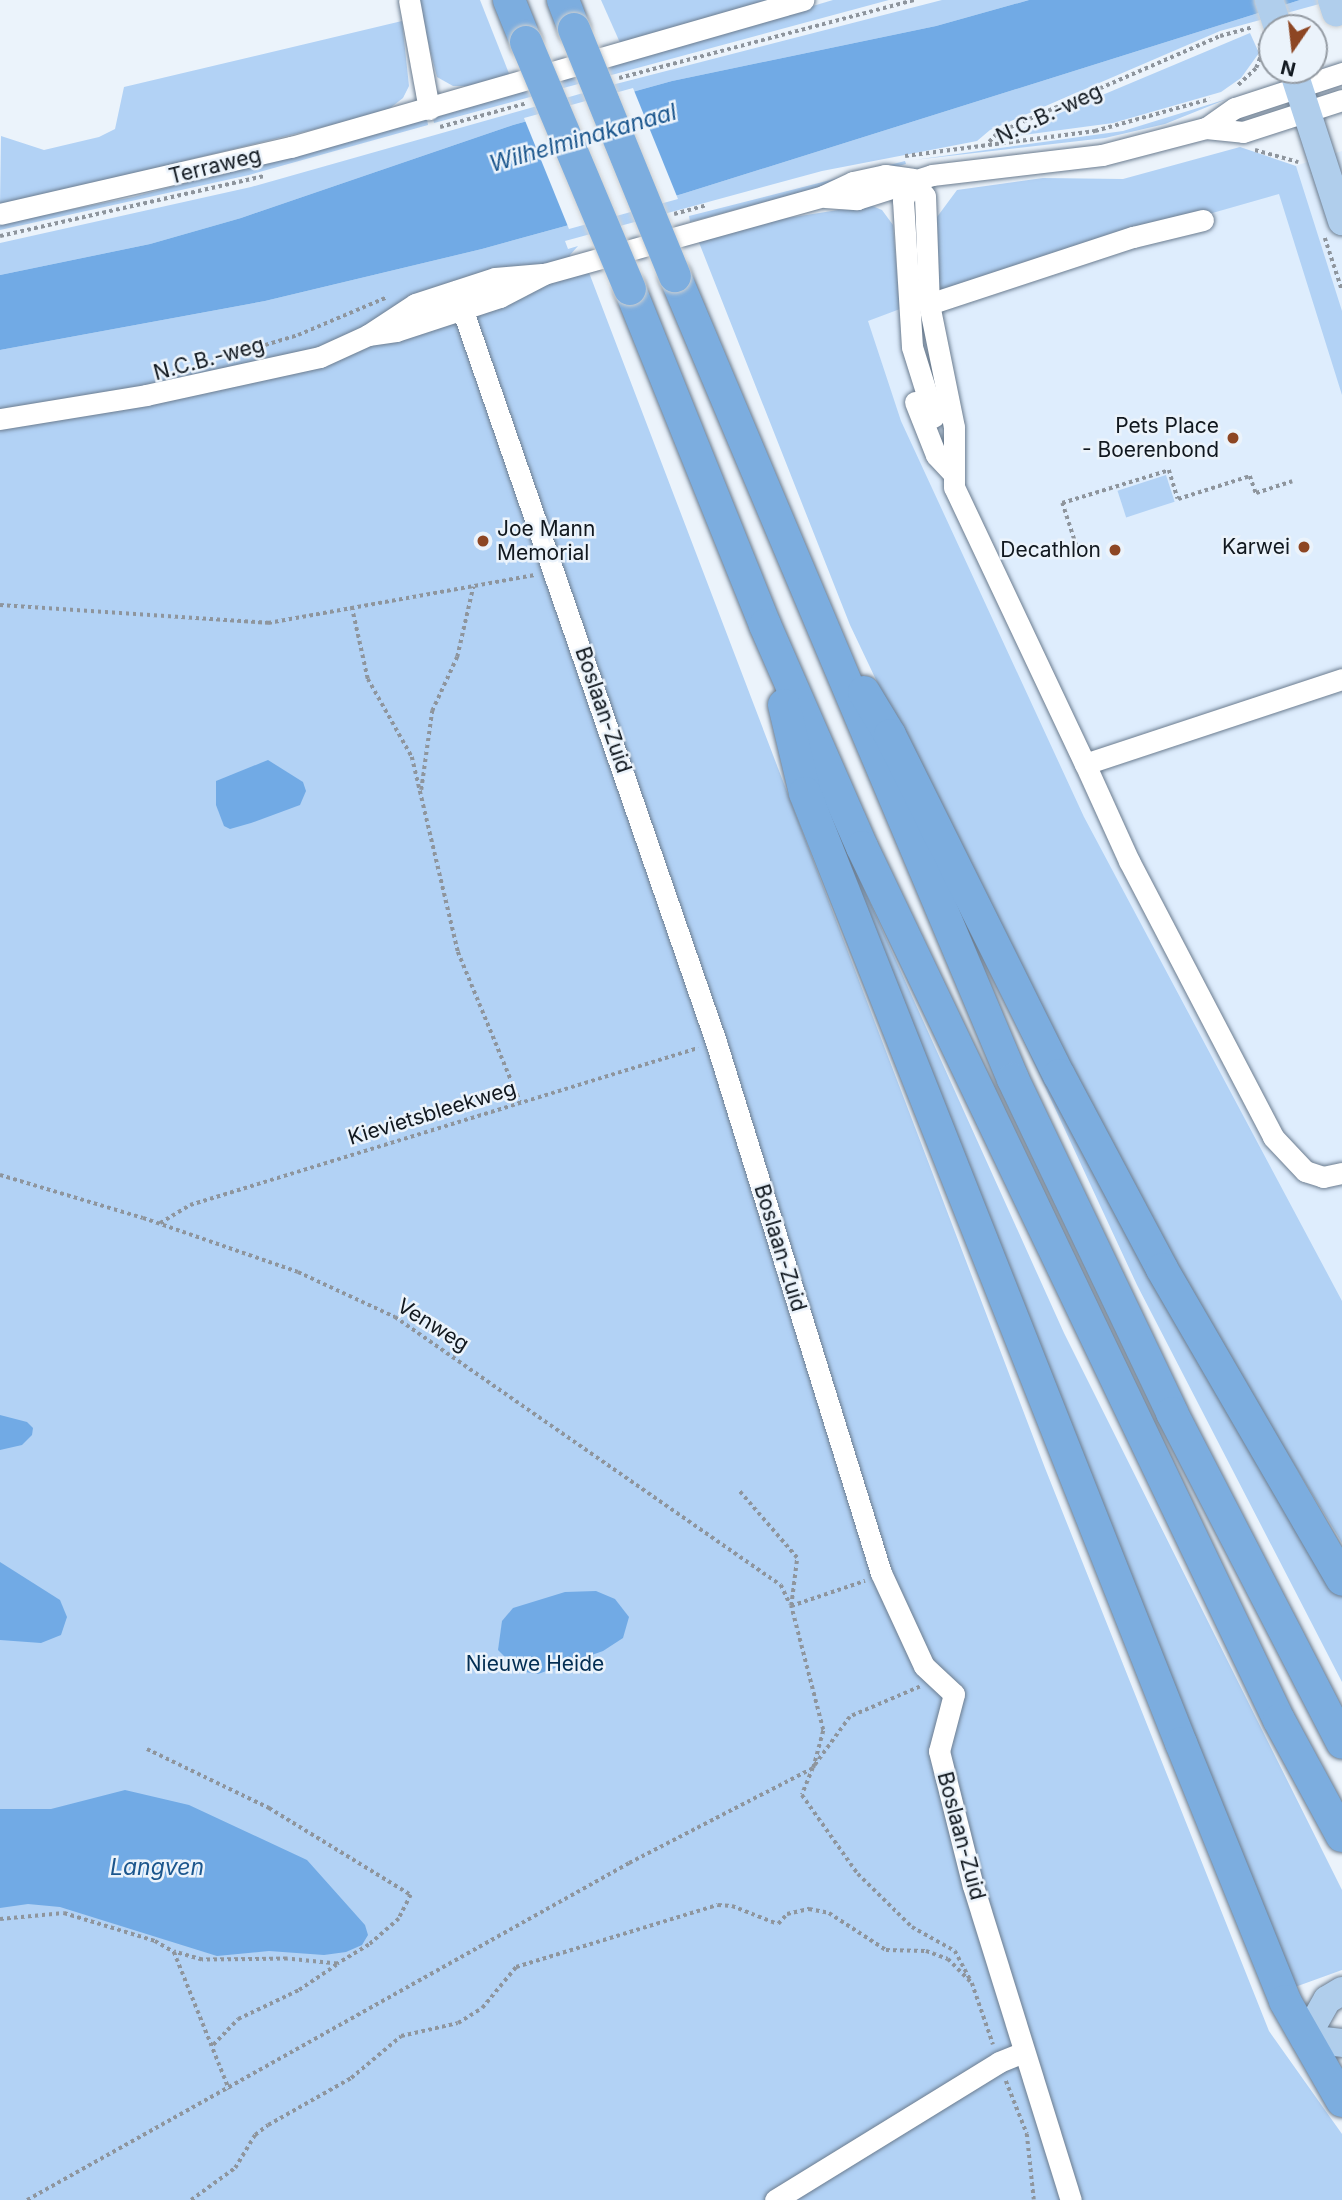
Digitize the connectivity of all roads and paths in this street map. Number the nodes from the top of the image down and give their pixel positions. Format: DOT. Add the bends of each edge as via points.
graph roads {
  1 [pos="409,0"];
  2 [pos="509,0"];
  3 [pos="803,0"];
  4 [pos="568,14"];
  5 [pos="1258,30"];
  6 [pos="1258,63"];
  7 [pos="1342,74"];
  8 [pos="1299,90"];
  9 [pos="1233,100"];
  10 [pos="1342,100"];
  11 [pos="429,109"];
  12 [pos="1206,128"];
  13 [pos="1243,132"];
  14 [pos="1301,163"];
  15 [pos="912,179"];
  16 [pos="0,214"];
  17 [pos="1203,220"];
  18 [pos="1332,224"];
  19 [pos="1342,290"];
  20 [pos="397,293"];
  21 [pos="459,300"];
  22 [pos="929,304"];
  23 [pos="912,347"];
  24 [pos="232,355"];
  25 [pos="934,417"];
  26 [pos="0,419"];
  27 [pos="951,471"];
  28 [pos="1292,481"];
  29 [pos="1076,546"];
  30 [pos="555,568"];
  31 [pos="473,587"];
  32 [pos="0,605"];
  33 [pos="810,605"];
  34 [pos="352,606"];
  35 [pos="765,625"];
  36 [pos="1342,678"];
  37 [pos="1085,764"];
  38 [pos="421,792"];
  39 [pos="716,1042"];
  40 [pos="520,1102"];
  41 [pos="1342,1173"];
  42 [pos="0,1175"];
  43 [pos="160,1223"];
  44 [pos="739,1490"];
  45 [pos="881,1573"];
  46 [pos="1342,1580"];
  47 [pos="791,1606"];
  48 [pos="938,1679"];
  49 [pos="1342,1743"];
  50 [pos="146,1749"];
  51 [pos="813,1768"];
  52 [pos="1342,1836"];
  53 [pos="0,1919"];
  54 [pos="174,1952"];
  55 [pos="337,1964"];
  56 [pos="972,1983"];
  57 [pos="1342,1991"];
  58 [pos="1305,2039"];
  59 [pos="1342,2043"];
  60 [pos="213,2045"];
  61 [pos="1024,2052"];
  62 [pos="999,2062"];
  63 [pos="229,2089"];
  64 [pos="1342,2101"];
  65 [pos="27,2200"];
  66 [pos="191,2200"];
  67 [pos="775,2200"];
  68 [pos="1034,2200"];
  69 [pos="1071,2200"];
  1 -- 11 [label="street"];
  2 -- 35 [label="highway, bridge"];
  3 -- 11 [label="street, Terraweg"];
  4 -- 33 [label="highway, bridge"];
  5 -- 9 [label="path, N.C.B.-weg" via="1220,36 998,133 987,144 1095,131"];
  6 -- 9 [label="path"];
  7 -- 8 [label="street"];
  8 -- 9 [label="street, N.C.B.-weg"];
  8 -- 10 [label="street"];
  8 -- 13 [label="street, N.C.B.-weg"];
  8 -- 18 [label="main road"];
  9 -- 12 [label="street, N.C.B.-weg"];
  11 -- 16 [label="street, Terraweg" via="170,178"];
  12 -- 13 [label="street, N.C.B.-weg"];
  12 -- 15 [label="street, N.C.B.-weg" via="1102,155"];
  13 -- 14 [label="path" via="1253,150"];
  15 -- 21 [label="street, N.C.B.-weg" via="890,192 857,199 823,196 544,274 522,288"];
  15 -- 22 [label="street" via="925,196"];
  15 -- 23 [label="street" via="903,200"];
  17 -- 22 [label="street" via="1133,237"];
  18 -- 19 [label="path"];
  20 -- 24 [label="path, N.C.B.-weg" via="298,335"];
  21 -- 26 [label="street, N.C.B.-weg" via="320,357 146,395"];
  21 -- 30 [label="street, Boslaan-Zuid"];
  22 -- 27 [label="street" via="954,427"];
  23 -- 25 [label="street"];
  23 -- 27 [label="street" via="913,397 936,455"];
  27 -- 37 [label="street" via="954,487"];
  28 -- 29 [label="path" via="1256,493 1251,476 1178,499 1169,470 1062,503"];
  30 -- 31 [label="path"];
  30 -- 39 [label="street, Boslaan-Zuid"];
  31 -- 34 [label="path"];
  31 -- 38 [label="path" via="457,657 432,711"];
  32 -- 34 [label="path" via="268,623"];
  33 -- 46 [label="highway" via="890,735 1059,1075 1162,1269"];
  33 -- 49 [label="highway" via="1019,1092 1172,1413"];
  34 -- 38 [label="path" via="368,679 412,757"];
  35 -- 52 [label="highway" via="880,884 1279,1720"];
  35 -- 58 [label="highway" via="805,793 1271,1966"];
  36 -- 37 [label="street"];
  37 -- 41 [label="street" via="1129,861 1273,1137 1305,1171 1323,1177"];
  38 -- 40 [label="path" via="458,952"];
  39 -- 40 [label="path, Kievietsbleekweg"];
  39 -- 45 [label="street, Boslaan-Zuid"];
  40 -- 43 [label="path, Kievietsbleekweg" via="190,1205"];
  42 -- 43 [label="path, Venweg"];
  43 -- 47 [label="path, Venweg" via="299,1272 395,1317 781,1585"];
  44 -- 47 [label="path" via="797,1558"];
  45 -- 47 [label="path"];
  45 -- 48 [label="street, Boslaan-Zuid" via="924,1666"];
  47 -- 51 [label="path" via="824,1730"];
  48 -- 51 [label="path" via="850,1717"];
  48 -- 61 [label="street, Boslaan-Zuid" via="954,1693 939,1751 973,1886"];
  50 -- 55 [label="path" via="269,1808 411,1895 399,1919"];
  51 -- 56 [label="path" via="802,1795 820,1826 858,1874 912,1927 955,1951"];
  51 -- 63 [label="path" via="629,1863"];
  53 -- 54 [label="path" via="64,1913 155,1941"];
  54 -- 55 [label="path" via="202,1960 287,1959"];
  54 -- 60 [label="path"];
  55 -- 60 [label="path" via="299,1990 237,2020"];
  56 -- 62 [label="path"];
  56 -- 66 [label="path" via="948,1959 926,1951 886,1950 829,1913 809,1909 787,1914 778,1924 718,1905 516,1967 482,2008 458,2023 401,2036 351,2078 268,2125 255,2135 235,2168"];
  57 -- 58 [label="main road" via="1327,2000"];
  58 -- 59 [label="main road"];
  58 -- 64 [label="highway"];
  60 -- 63 [label="path"];
  61 -- 62 [label="street"];
  61 -- 69 [label="street, Boslaan-Zuid"];
  62 -- 67 [label="street"];
  62 -- 68 [label="path" via="1027,2134"];
  63 -- 65 [label="path"];
}
